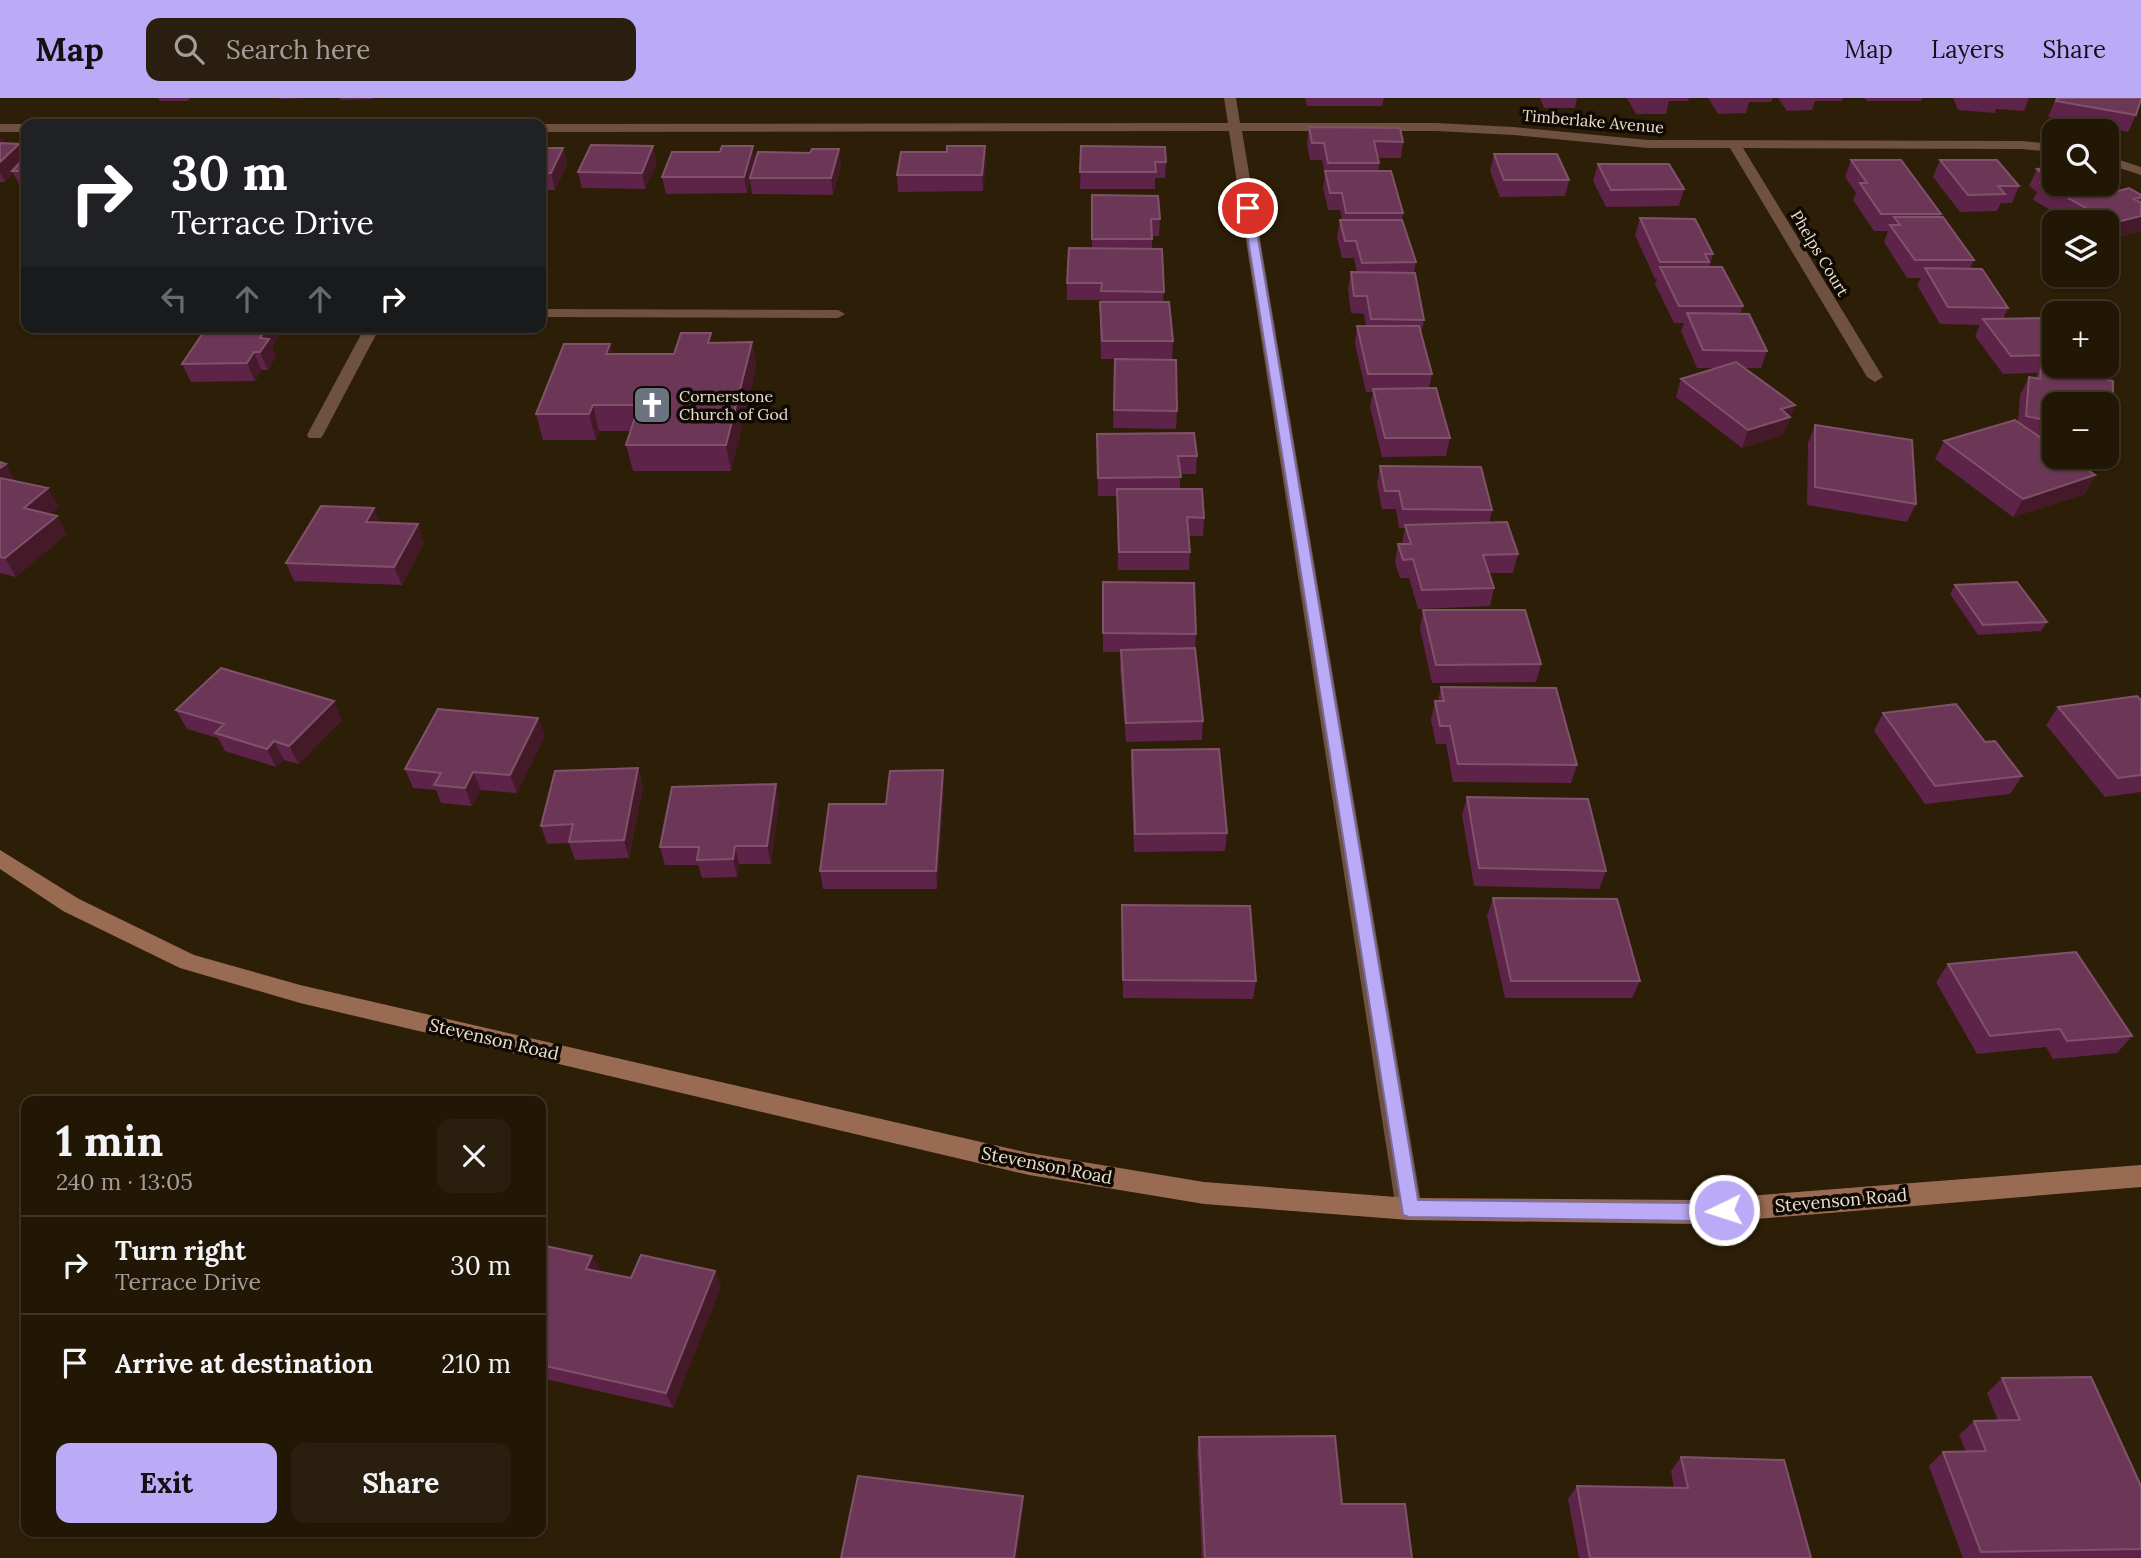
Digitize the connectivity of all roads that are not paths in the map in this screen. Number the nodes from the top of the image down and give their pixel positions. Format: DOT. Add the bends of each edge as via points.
graph roads {
  1 [pos="1230,98"];
  2 [pos="1235,127"];
  3 [pos="0,128"];
  4 [pos="21,128"];
  5 [pos="546,128"];
  6 [pos="1735,146"];
  7 [pos="2042,147"];
  8 [pos="2119,164"];
  9 [pos="2141,171"];
  10 [pos="546,313"];
  11 [pos="838,314"];
  12 [pos="370,333"];
  13 [pos="1875,377"];
  14 [pos="314,435"];
  15 [pos="0,858"];
  16 [pos="2141,1176"];
  17 [pos="1409,1209"];
  1 -- 2 [label="street"];
  2 -- 5 [label="street, Timberlake Avenue"];
  2 -- 6 [label="street, Timberlake Avenue" via="1436,127 1648,144"];
  2 -- 17 [label="street"];
  3 -- 4 [label="street"];
  6 -- 7 [label="street, Timberlake Avenue"];
  6 -- 13 [label="street, Phelps Court"];
  8 -- 9 [label="street"];
  10 -- 11 [label="street"];
  12 -- 14 [label="street"];
  15 -- 17 [label="main road, Stevenson Road" via="71,905 188,962 300,994 1028,1164 1204,1193"];
  16 -- 17 [label="main road, Stevenson Road" via="1697,1212"];
}
